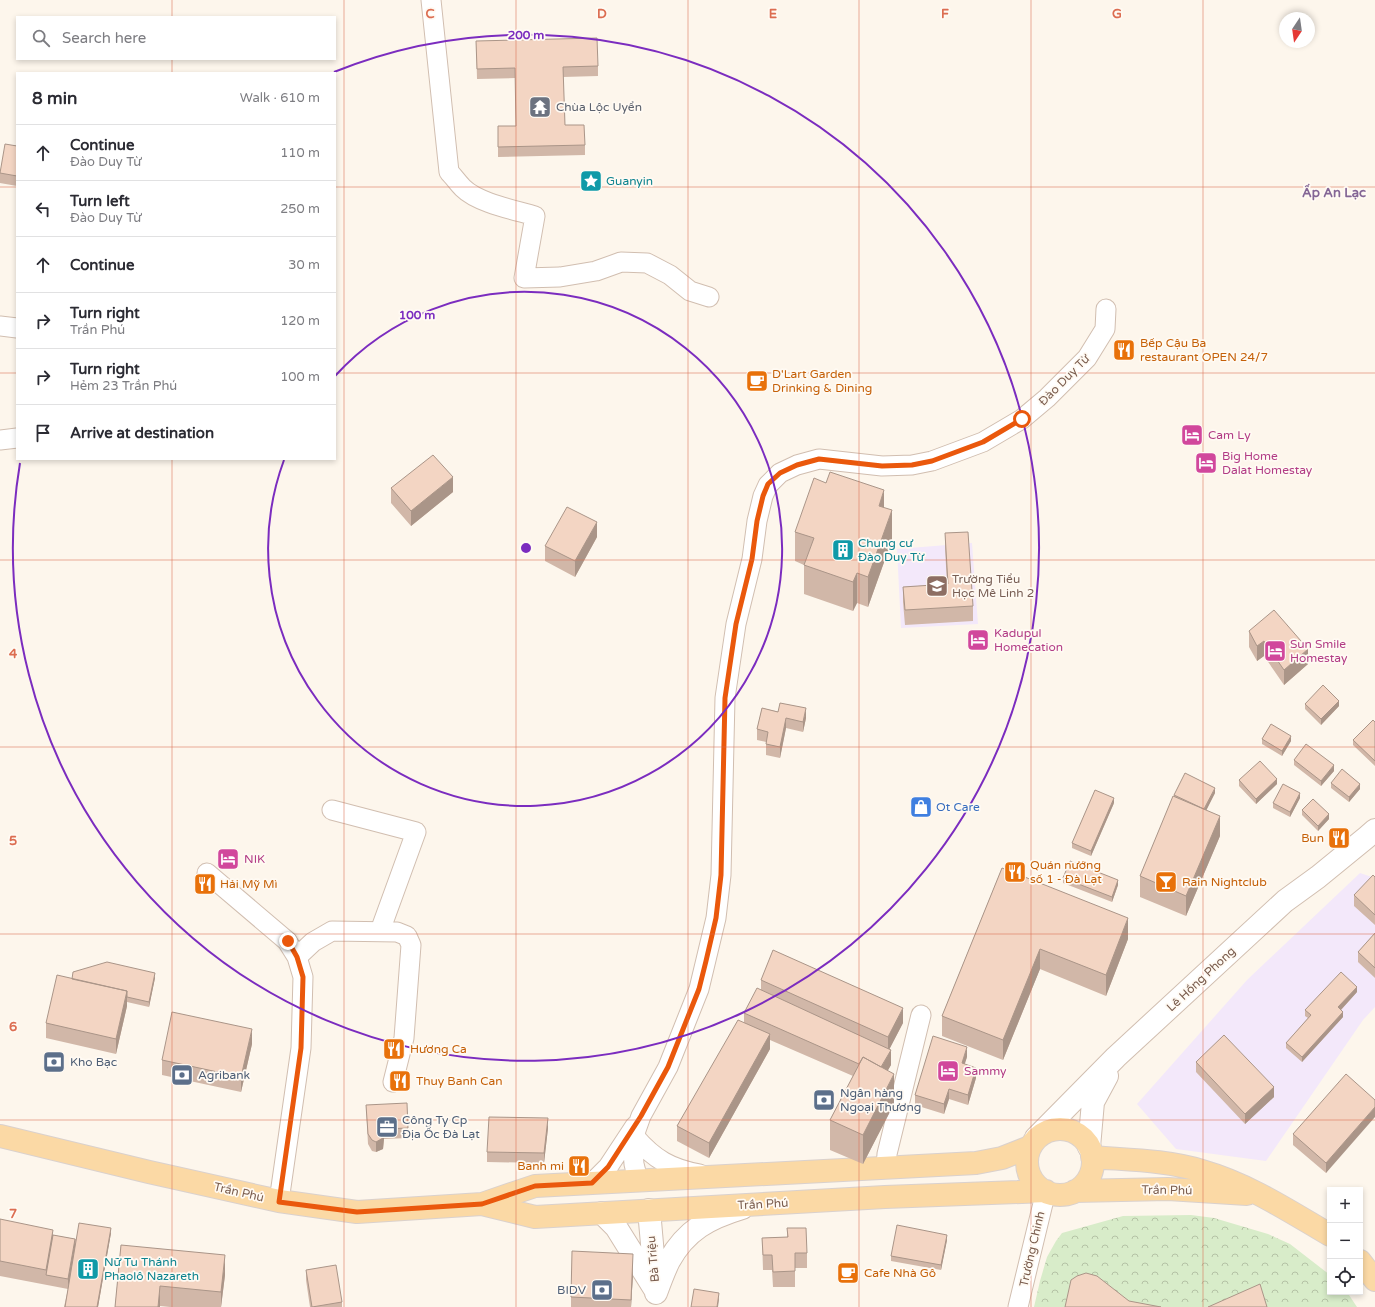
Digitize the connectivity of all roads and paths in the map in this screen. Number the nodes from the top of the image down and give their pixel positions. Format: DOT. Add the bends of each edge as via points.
graph roads {
  1 [pos="431,0"];
  2 [pos="709,297"];
  3 [pos="1106,309"];
  4 [pos="0,326"];
  5 [pos="16,328"];
  6 [pos="16,438"];
  7 [pos="0,440"];
  8 [pos="332,810"];
  9 [pos="1372,837"];
  10 [pos="207,874"];
  11 [pos="380,931"];
  12 [pos="297,957"];
  13 [pos="921,1015"];
  14 [pos="1116,1057"];
  15 [pos="393,1082"];
  16 [pos="641,1116"];
  17 [pos="0,1136"];
  18 [pos="635,1137"];
  19 [pos="1033,1143"];
  20 [pos="1091,1152"];
  21 [pos="886,1168"];
  22 [pos="711,1176"];
  23 [pos="638,1180"];
  24 [pos="592,1183"];
  25 [pos="1046,1191"];
  26 [pos="1075,1191"];
  27 [pos="1260,1195"];
  28 [pos="279,1202"];
  29 [pos="482,1204"];
  30 [pos="757,1204"];
  31 [pos="649,1210"];
  32 [pos="602,1212"];
  33 [pos="1327,1233"];
  34 [pos="1363,1265"];
  35 [pos="1375,1280"];
  36 [pos="655,1300"];
  37 [pos="1018,1307"];
  1 -- 2 [label="street" via="449,172 472,194 490,203 535,216 524,278 560,277 596,271 621,262 647,264 670,275 690,292"];
  3 -- 16 [label="street, Đào Duy Từ" via="1104,329 1087,358 1022,419 983,442 932,461 912,465 882,466 819,459 780,473 768,484 757,521 752,559 736,624 725,698 721,875 716,918 699,989 668,1067"];
  4 -- 5 [label="street"];
  6 -- 7 [label="street"];
  8 -- 11 [label="street" via="416,832"];
  9 -- 14 [label="street, Lê Hồng Phong" via="1285,901"];
  10 -- 12 [label="street" via="288,941"];
  11 -- 12 [label="street" via="332,931 313,942"];
  11 -- 15 [label="street" via="397,932 407,936 411,945 404,1038"];
  12 -- 28 [label="street" via="303,977 301,1048"];
  13 -- 21 [label="street" via="887,1154"];
  14 -- 19 [label="street, Lê Hồng Phong"];
  14 -- 20 [label="street" via="1093,1102"];
  16 -- 18 [label="street, Đào Duy Từ"];
  16 -- 24 [label="street" via="608,1167"];
  17 -- 28 [label="main road, Trần Phú"];
  18 -- 22 [label="street" via="658,1160 674,1168"];
  18 -- 23 [label="street, Đào Duy Từ" via="634,1158"];
  19 -- 20 [label="main road" via="1045,1132 1065,1129 1084,1139"];
  19 -- 21 [label="main road, Trần Phú" via="1002,1158 976,1163"];
  19 -- 25 [label="main road" via="1027,1157 1027,1167 1037,1185"];
  20 -- 26 [label="main road" via="1092,1167 1089,1176"];
  20 -- 27 [label="main road, Trần Phú" via="1170,1163 1208,1173"];
  21 -- 22 [label="main road, Trần Phú"];
  22 -- 23 [label="main road, Trần Phú"];
  23 -- 24 [label="main road, Trần Phú"];
  23 -- 31 [label="main road"];
  24 -- 29 [label="main road, Trần Phú" via="535,1186"];
  25 -- 26 [label="main road" via="1055,1194"];
  25 -- 30 [label="main road, Trần Phú"];
  25 -- 37 [label="street, Trường Chinh"];
  26 -- 27 [label="main road, Trần Phú" via="1168,1189"];
  27 -- 33 [label="main road, Trần Phú"];
  28 -- 29 [label="main road, Trần Phú" via="357,1212"];
  29 -- 32 [label="main road, Trần Phú" via="535,1217"];
  30 -- 31 [label="main road, Trần Phú"];
  30 -- 36 [label="street" via="706,1221 693,1231 668,1262"];
  31 -- 32 [label="main road, Trần Phú"];
  31 -- 36 [label="street, Bà Triệu"];
  32 -- 36 [label="street" via="616,1227"];
  34 -- 35 [label="main road"];
}
